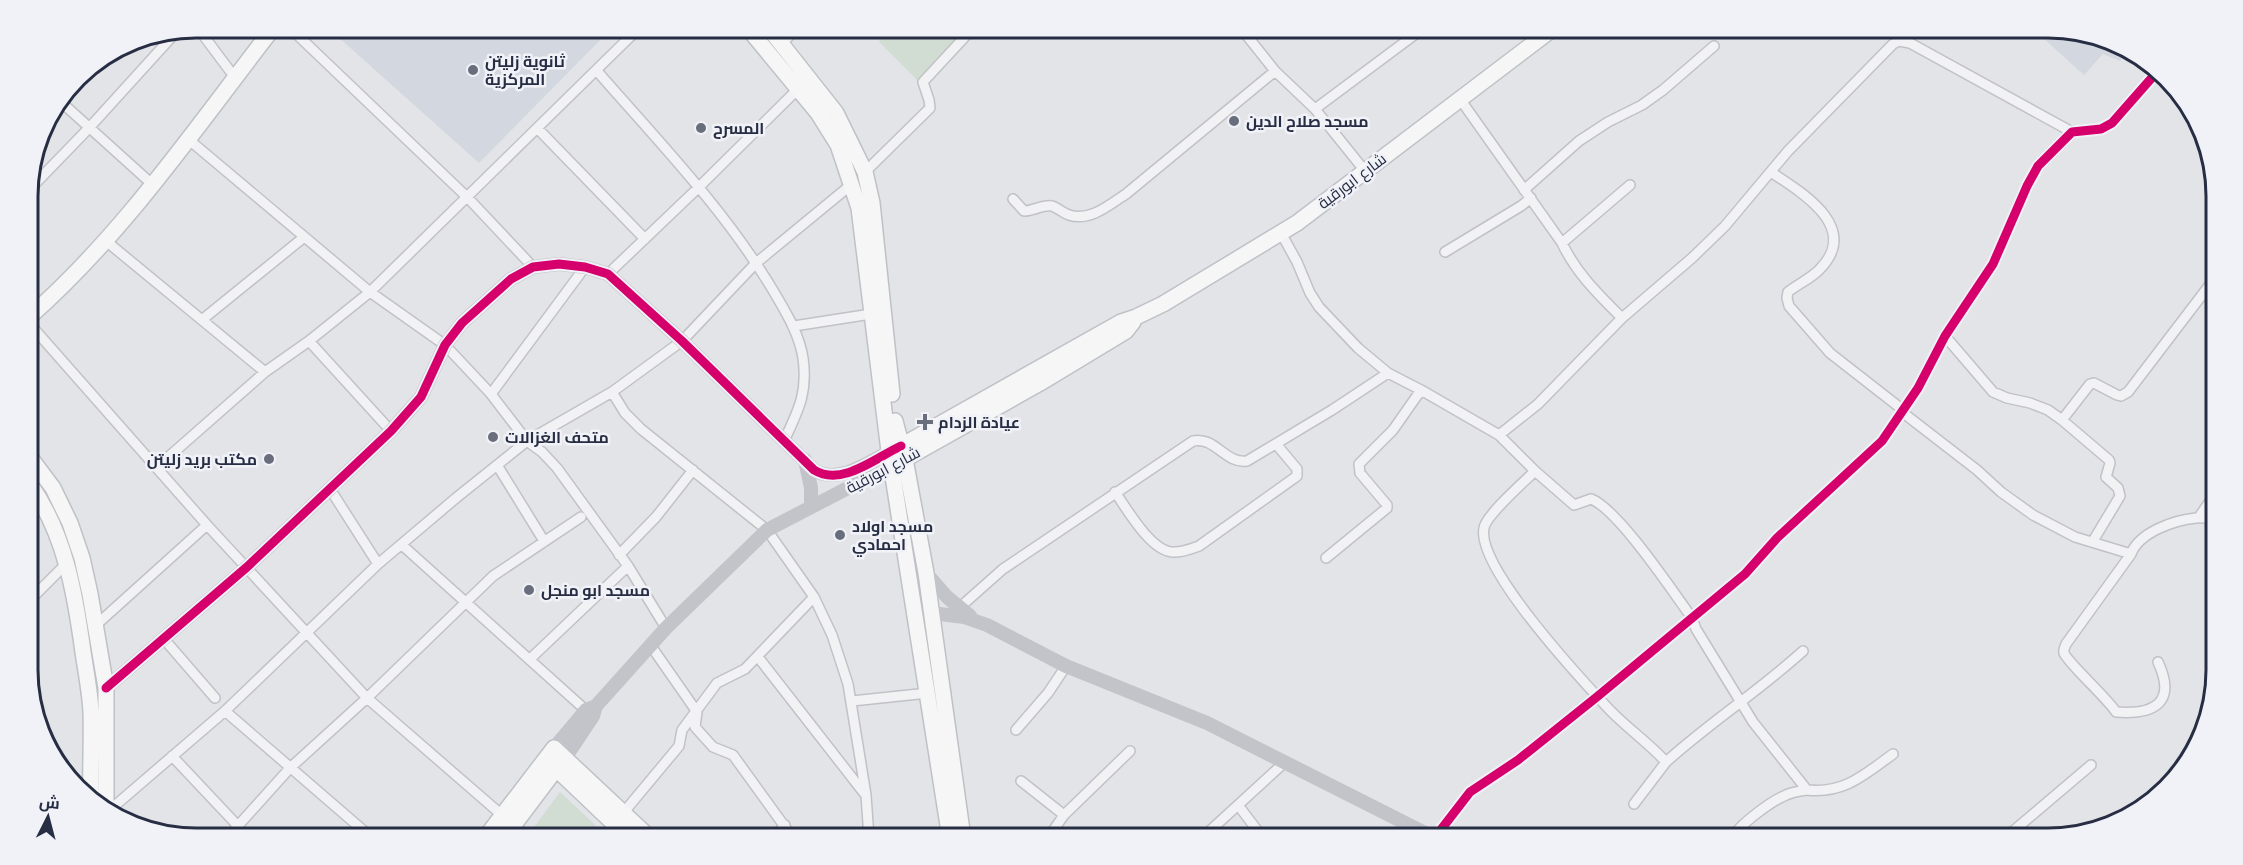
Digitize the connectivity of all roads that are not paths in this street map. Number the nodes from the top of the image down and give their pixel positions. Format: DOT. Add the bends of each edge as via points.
graph roads {
  1 [pos="204,37"];
  2 [pos="256,37"];
  3 [pos="266,37"];
  4 [pos="299,37"];
  5 [pos="630,37"];
  6 [pos="755,37"];
  7 [pos="777,37"];
  8 [pos="790,37"];
  9 [pos="965,37"];
  10 [pos="1248,37"];
  11 [pos="1412,37"];
  12 [pos="1542,37"];
  13 [pos="169,40"];
  14 [pos="783,44"];
  15 [pos="1714,46"];
  16 [pos="230,71"];
  17 [pos="597,71"];
  18 [pos="1275,71"];
  19 [pos="2152,77"];
  20 [pos="798,88"];
  21 [pos="1460,99"];
  22 [pos="65,106"];
  23 [pos="1316,109"];
  24 [pos="89,128"];
  25 [pos="538,129"];
  26 [pos="2072,132"];
  27 [pos="188,139"];
  28 [pos="1365,171"];
  29 [pos="865,172"];
  30 [pos="1771,172"];
  31 [pos="38,180"];
  32 [pos="149,181"];
  33 [pos="852,184"];
  34 [pos="1630,186"];
  35 [pos="698,188"];
  36 [pos="1524,190"];
  37 [pos="468,198"];
  38 [pos="1531,198"];
  39 [pos="1013,199"];
  40 [pos="1281,233"];
  41 [pos="303,238"];
  42 [pos="645,239"];
  43 [pos="106,241"];
  44 [pos="1562,243"];
  45 [pos="1445,252"];
  46 [pos="756,263"];
  47 [pos="533,267"];
  48 [pos="585,267"];
  49 [pos="608,274"];
  50 [pos="2206,290"];
  51 [pos="370,292"];
  52 [pos="38,299"];
  53 [pos="38,311"];
  54 [pos="871,314"];
  55 [pos="1622,318"];
  56 [pos="203,319"];
  57 [pos="794,326"];
  58 [pos="38,331"];
  59 [pos="1945,336"];
  60 [pos="309,341"];
  61 [pos="682,341"];
  62 [pos="445,345"];
  63 [pos="265,372"];
  64 [pos="1388,373"];
  65 [pos="1421,390"];
  66 [pos="612,392"];
  67 [pos="491,394"];
  68 [pos="1902,411"];
  69 [pos="2062,420"];
  70 [pos="392,431"];
  71 [pos="1499,435"];
  72 [pos="527,441"];
  73 [pos="784,441"];
  74 [pos="1276,444"];
  75 [pos="897,455"];
  76 [pos="805,460"];
  77 [pos="497,465"];
  78 [pos="157,467"];
  79 [pos="38,468"];
  80 [pos="693,470"];
  81 [pos="1535,471"];
  82 [pos="330,489"];
  83 [pos="1115,492"];
  84 [pos="38,495"];
  85 [pos="811,505"];
  86 [pos="2206,508"];
  87 [pos="581,517"];
  88 [pos="2199,517"];
  89 [pos="2206,518"];
  90 [pos="207,525"];
  91 [pos="766,530"];
  92 [pos="544,541"];
  93 [pos="2093,541"];
  94 [pos="402,545"];
  95 [pos="2131,554"];
  96 [pos="620,555"];
  97 [pos="1326,558"];
  98 [pos="67,563"];
  99 [pos="378,564"];
  100 [pos="628,566"];
  101 [pos="247,567"];
  102 [pos="926,573"];
  103 [pos="38,592"];
  104 [pos="814,597"];
  105 [pos="466,603"];
  106 [pos="959,608"];
  107 [pos="932,613"];
  108 [pos="915,614"];
  109 [pos="1692,618"];
  110 [pos="976,621"];
  111 [pos="95,626"];
  112 [pos="666,628"];
  113 [pos="308,633"];
  114 [pos="164,639"];
  115 [pos="651,646"];
  116 [pos="1803,651"];
  117 [pos="758,657"];
  118 [pos="530,658"];
  119 [pos="2158,662"];
  120 [pos="1066,666"];
  121 [pos="106,688"];
  122 [pos="928,693"];
  123 [pos="1598,696"];
  124 [pos="215,698"];
  125 [pos="368,698"];
  126 [pos="852,701"];
  127 [pos="1740,702"];
  128 [pos="225,711"];
  129 [pos="592,711"];
  130 [pos="697,712"];
  131 [pos="1016,730"];
  132 [pos="1130,751"];
  133 [pos="1893,754"];
  134 [pos="172,756"];
  135 [pos="555,758"];
  136 [pos="1285,762"];
  137 [pos="1666,762"];
  138 [pos="2091,765"];
  139 [pos="290,768"];
  140 [pos="1021,781"];
  141 [pos="91,788"];
  142 [pos="1807,790"];
  143 [pos="866,795"];
  144 [pos="106,799"];
  145 [pos="1634,804"];
  146 [pos="115,805"];
  147 [pos="1238,805"];
  148 [pos="624,812"];
  149 [pos="1064,815"];
  150 [pos="503,816"];
  151 [pos="785,825"];
  152 [pos="238,826"];
  153 [pos="1214,827"];
  154 [pos="1255,827"];
  155 [pos="1414,827"];
  156 [pos="1439,827"];
  157 [pos="1741,827"];
  158 [pos="2018,827"];
  159 [pos="360,828"];
  160 [pos="493,828"];
  161 [pos="510,828"];
  162 [pos="620,828"];
  163 [pos="640,828"];
  164 [pos="783,828"];
  165 [pos="787,828"];
  166 [pos="868,828"];
  167 [pos="948,828"];
  168 [pos="962,828"];
  169 [pos="1055,828"];
  1 -- 16 [label="street"];
  2 -- 16 [label="main road"];
  3 -- 27 [label="main road"];
  4 -- 37 [label="street"];
  5 -- 17 [label="street"];
  6 -- 20 [label="main road"];
  7 -- 14 [label="main road"];
  8 -- 14 [label="street"];
  9 -- 29 [label="street" via="923,82 930,108"];
  10 -- 18 [label="street"];
  11 -- 23 [label="street"];
  12 -- 21 [label="main road, شارع ابورقية"];
  13 -- 24 [label="street"];
  14 -- 29 [label="main road" via="836,113"];
  15 -- 36 [label="street" via="1642,105 1578,141"];
  16 -- 32 [label="main road"];
  17 -- 25 [label="street"];
  17 -- 35 [label="street"];
  18 -- 23 [label="street"];
  18 -- 39 [label="street" via="1126,194 1099,211 1079,216 1053,206 1024,211"];
  19 -- 26 [label="street" via="2112,123 2101,129"];
  20 -- 33 [label="main road" via="833,137"];
  20 -- 35 [label="street"];
  21 -- 28 [label="main road, شارع ابورقية"];
  21 -- 36 [label="street"];
  22 -- 24 [label="street"];
  23 -- 28 [label="street"];
  24 -- 31 [label="street"];
  24 -- 32 [label="street"];
  25 -- 37 [label="street"];
  25 -- 42 [label="street"];
  26 -- 30 [label="street" via="1910,43 1899,41"];
  26 -- 59 [label="street" via="2038,166 1993,264"];
  27 -- 32 [label="main road"];
  27 -- 41 [label="street"];
  28 -- 40 [label="main road, شارع ابورقية"];
  29 -- 75 [label="main road" via="872,203"];
  30 -- 55 [label="street" via="1725,226"];
  30 -- 68 [label="street" via="1812,202 1831,225 1834,237 1830,256 1818,271 1788,292 1790,306 1830,353"];
  32 -- 43 [label="main road"];
  32 -- 52 [label="main road"];
  33 -- 46 [label="street"];
  33 -- 54 [label="main road" via="859,208"];
  34 -- 44 [label="street"];
  35 -- 42 [label="street"];
  35 -- 46 [label="street"];
  36 -- 38 [label="street"];
  37 -- 47 [label="street"];
  37 -- 51 [label="street"];
  38 -- 44 [label="street"];
  38 -- 45 [label="street"];
  40 -- 64 [label="street" via="1319,307 1351,342"];
  40 -- 75 [label="main road, شارع ابورقية" via="1136,317 1126,331 1040,383"];
  41 -- 51 [label="street"];
  41 -- 56 [label="street"];
  42 -- 49 [label="street"];
  43 -- 53 [label="main road"];
  43 -- 56 [label="street"];
  44 -- 55 [label="street" via="1583,278"];
  46 -- 57 [label="street"];
  46 -- 61 [label="street"];
  47 -- 48 [label="street"];
  47 -- 62 [label="street" via="486,299"];
  48 -- 49 [label="street"];
  48 -- 67 [label="street"];
  49 -- 61 [label="street, شارع ابورقية"];
  50 -- 69 [label="street" via="2128,392 2121,396 2090,384"];
  51 -- 60 [label="street"];
  51 -- 62 [label="street"];
  54 -- 57 [label="street"];
  54 -- 75 [label="main road"];
  55 -- 71 [label="street" via="1538,404"];
  56 -- 63 [label="street"];
  57 -- 73 [label="street" via="803,359 803,398"];
  58 -- 78 [label="street"];
  59 -- 68 [label="street"];
  59 -- 69 [label="street" via="1993,392 2040,406"];
  60 -- 63 [label="street"];
  60 -- 70 [label="street"];
  61 -- 66 [label="street"];
  61 -- 73 [label="street, شارع ابورقية"];
  62 -- 67 [label="street"];
  62 -- 70 [label="street" via="421,397"];
  63 -- 78 [label="street"];
  64 -- 65 [label="street"];
  64 -- 74 [label="street"];
  65 -- 71 [label="street"];
  65 -- 97 [label="street" via="1393,430 1359,464 1360,473 1387,508"];
  66 -- 72 [label="street"];
  66 -- 80 [label="street" via="640,429"];
  67 -- 72 [label="street"];
  68 -- 93 [label="street" via="2033,515 2074,537"];
  68 -- 109 [label="street" via="1882,441 1777,538 1745,574"];
  69 -- 93 [label="street" via="2109,460 2106,477 2119,491 2119,501"];
  70 -- 82 [label="street"];
  71 -- 81 [label="street"];
  72 -- 77 [label="street"];
  72 -- 96 [label="street" via="557,468"];
  73 -- 76 [label="street, شارع ابورقية"];
  74 -- 83 [label="street" via="1241,462 1205,440 1192,441"];
  74 -- 83 [label="street" via="1297,469 1297,476 1199,546 1184,551 1172,552 1156,546"];
  75 -- 76 [label="street, شارع ابورقية" via="840,475 822,474"];
  75 -- 85 [label="street, شارع ابورقية" via="841,493"];
  75 -- 102 [label="main road"];
  75 -- 108 [label="main road"];
  76 -- 85 [label="street"];
  77 -- 92 [label="street"];
  77 -- 94 [label="street"];
  78 -- 90 [label="street"];
  79 -- 111 [label="main road" via="70,523 82,558"];
  80 -- 91 [label="street"];
  80 -- 96 [label="street"];
  81 -- 109 [label="street" via="1574,505 1591,499 1601,504 1651,561"];
  81 -- 123 [label="street" via="1490,516 1483,534 1510,591 1550,644"];
  82 -- 99 [label="street"];
  82 -- 101 [label="street"];
  83 -- 106 [label="street" via="1003,569"];
  84 -- 98 [label="main road"];
  85 -- 91 [label="street, شارع ابورقية"];
  86 -- 88 [label="street"];
  87 -- 92 [label="street"];
  88 -- 89 [label="street"];
  88 -- 95 [label="street" via="2165,526 2134,547"];
  90 -- 101 [label="street"];
  90 -- 111 [label="street"];
  91 -- 104 [label="street"];
  91 -- 112 [label="street, شارع ابورقية"];
  92 -- 105 [label="street" via="493,576"];
  93 -- 95 [label="street"];
  94 -- 99 [label="street"];
  94 -- 105 [label="street"];
  95 -- 119 [label="street" via="2066,644 2064,654 2116,712 2132,714 2147,712 2158,704 2166,690"];
  96 -- 100 [label="street"];
  98 -- 103 [label="street"];
  98 -- 141 [label="main road" via="91,711"];
  99 -- 113 [label="street"];
  100 -- 112 [label="street"];
  100 -- 118 [label="street"];
  101 -- 113 [label="street"];
  101 -- 114 [label="street"];
  102 -- 106 [label="street"];
  102 -- 107 [label="main road"];
  104 -- 117 [label="street"];
  104 -- 126 [label="street" via="832,635"];
  105 -- 118 [label="street"];
  105 -- 125 [label="street"];
  106 -- 110 [label="street"];
  107 -- 108 [label="main road"];
  107 -- 110 [label="street"];
  107 -- 168 [label="main road"];
  108 -- 122 [label="main road"];
  109 -- 123 [label="street"];
  109 -- 127 [label="street"];
  110 -- 120 [label="street"];
  111 -- 121 [label="main road"];
  112 -- 115 [label="street, شارع ابورقية"];
  113 -- 125 [label="street"];
  113 -- 128 [label="street"];
  114 -- 121 [label="street"];
  114 -- 124 [label="street"];
  115 -- 129 [label="street, شارع ابورقية"];
  115 -- 130 [label="street"];
  116 -- 127 [label="street"];
  117 -- 130 [label="street" via="745,669 717,683"];
  117 -- 143 [label="street"];
  118 -- 129 [label="street"];
  120 -- 131 [label="street"];
  120 -- 136 [label="street" via="1207,723"];
  121 -- 144 [label="main road"];
  122 -- 126 [label="street"];
  122 -- 167 [label="main road"];
  123 -- 137 [label="street"];
  123 -- 156 [label="street" via="1518,760 1470,792"];
  125 -- 139 [label="street"];
  125 -- 150 [label="street"];
  126 -- 143 [label="street"];
  127 -- 137 [label="street"];
  127 -- 142 [label="street"];
  128 -- 134 [label="street"];
  128 -- 139 [label="street"];
  129 -- 135 [label="street, شارع ابورقية"];
  130 -- 148 [label="street" via="682,730 679,746"];
  130 -- 151 [label="street" via="695,727 713,747 733,755"];
  132 -- 149 [label="street"];
  133 -- 142 [label="street" via="1844,787"];
  134 -- 146 [label="street"];
  134 -- 152 [label="street"];
  135 -- 148 [label="main road"];
  135 -- 150 [label="main road"];
  135 -- 161 [label="main road"];
  135 -- 162 [label="main road"];
  136 -- 147 [label="street"];
  136 -- 155 [label="street"];
  137 -- 145 [label="street"];
  138 -- 158 [label="street"];
  139 -- 152 [label="street"];
  139 -- 159 [label="street"];
  140 -- 149 [label="street"];
  142 -- 157 [label="street" via="1775,800"];
  143 -- 166 [label="street"];
  147 -- 153 [label="street"];
  147 -- 154 [label="street"];
  148 -- 163 [label="main road"];
  149 -- 169 [label="street"];
  150 -- 160 [label="main road"];
  151 -- 164 [label="street"];
  151 -- 165 [label="street"];
}
